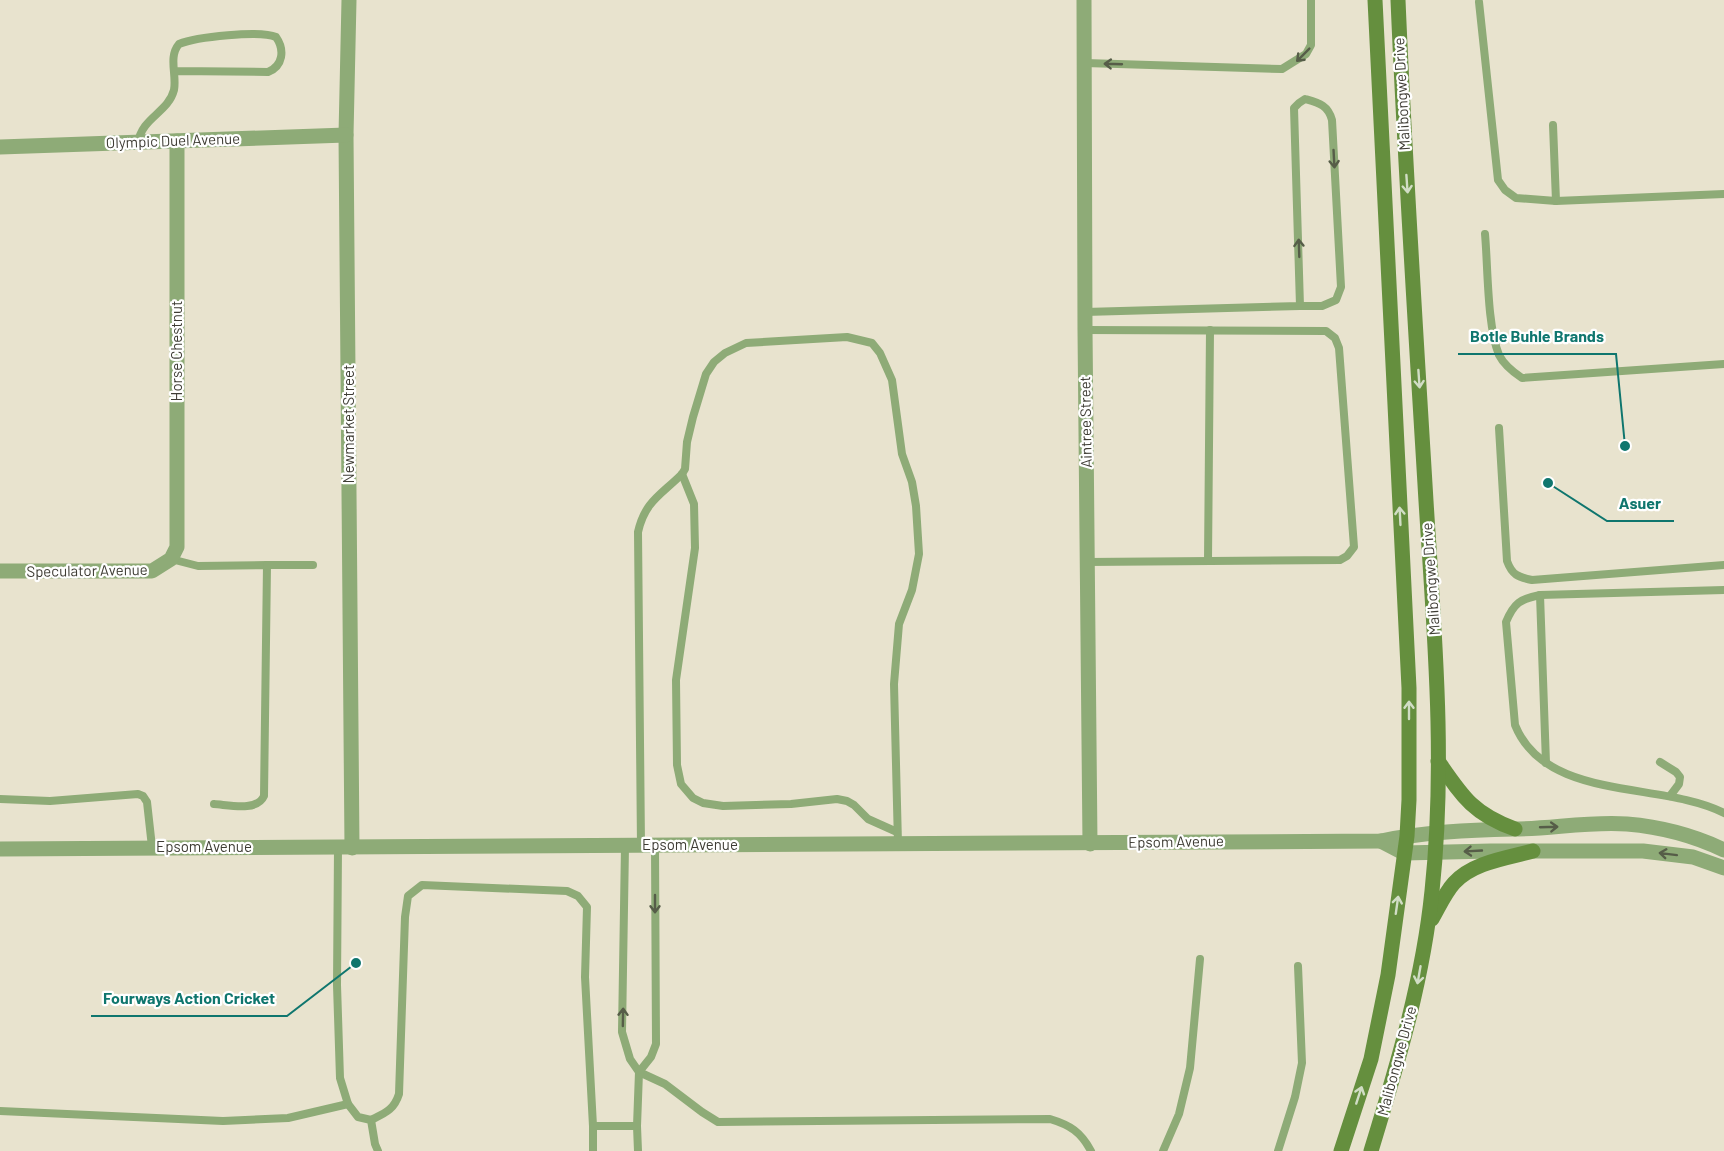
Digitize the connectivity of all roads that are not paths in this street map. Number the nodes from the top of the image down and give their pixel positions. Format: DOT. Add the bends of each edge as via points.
graph roads {
  1 [pos="349,0"];
  2 [pos="1084,0"];
  3 [pos="1311,0"];
  4 [pos="1375,0"];
  5 [pos="1398,0"];
  6 [pos="1479,2"];
  7 [pos="1085,63"];
  8 [pos="174,71"];
  9 [pos="1553,125"];
  10 [pos="346,135"];
  11 [pos="177,141"];
  12 [pos="138,142"];
  13 [pos="0,147"];
  14 [pos="1724,194"];
  15 [pos="1556,201"];
  16 [pos="1485,234"];
  17 [pos="1300,306"];
  18 [pos="1085,312"];
  19 [pos="1085,330"];
  20 [pos="1210,330"];
  21 [pos="1724,364"];
  22 [pos="1499,428"];
  23 [pos="682,474"];
  24 [pos="171,560"];
  25 [pos="1208,561"];
  26 [pos="1087,562"];
  27 [pos="267,565"];
  28 [pos="313,565"];
  29 [pos="1724,566"];
  30 [pos="0,571"];
  31 [pos="1724,590"];
  32 [pos="1540,595"];
  33 [pos="1438,761"];
  34 [pos="1660,762"];
  35 [pos="1546,763"];
  36 [pos="1670,796"];
  37 [pos="0,799"];
  38 [pos="214,804"];
  39 [pos="1724,813"];
  40 [pos="1515,830"];
  41 [pos="1437,834"];
  42 [pos="1407,836"];
  43 [pos="898,838"];
  44 [pos="1381,841"];
  45 [pos="1090,844"];
  46 [pos="625,846"];
  47 [pos="648,846"];
  48 [pos="152,847"];
  49 [pos="345,848"];
  50 [pos="0,849"];
  51 [pos="1724,850"];
  52 [pos="1533,851"];
  53 [pos="1404,853"];
  54 [pos="1435,853"];
  55 [pos="1724,868"];
  56 [pos="1427,928"];
  57 [pos="1200,959"];
  58 [pos="1298,966"];
  59 [pos="639,1072"];
  60 [pos="348,1104"];
  61 [pos="0,1111"];
  62 [pos="371,1120"];
  63 [pos="593,1126"];
  64 [pos="637,1126"];
  65 [pos="378,1151"];
  66 [pos="593,1151"];
  67 [pos="638,1151"];
  68 [pos="1091,1151"];
  69 [pos="1163,1151"];
  70 [pos="1278,1151"];
  71 [pos="1341,1151"];
  72 [pos="1371,1151"];
  1 -- 10 [label="street, Newmarket Street"];
  2 -- 7 [label="street, Aintree Street"];
  3 -- 7 [label="lane, one-way" via="1311,45 1306,54 1282,69"];
  42 -- 4 [label="main road, Malibongwe Drive, one-way" via="1409,688"];
  5 -- 33 [label="main road, Malibongwe Drive, one-way" via="1438,690"];
  6 -- 15 [label="lane" via="1498,180 1516,198"];
  7 -- 18 [label="street, Aintree Street"];
  8 -- 8 [label="lane" via="175,48 185,41 266,34 276,37 281,47 281,61 268,72"];
  8 -- 12 [label="lane" via="170,98 140,131"];
  9 -- 15 [label="lane"];
  10 -- 11 [label="street, Olympic Duel Avenue"];
  10 -- 49 [label="street, Newmarket Street"];
  11 -- 12 [label="street, Olympic Duel Avenue"];
  11 -- 24 [label="street, Horse Chestnut" via="177,547"];
  12 -- 13 [label="street, Olympic Duel Avenue"];
  14 -- 15 [label="lane"];
  16 -- 21 [label="lane" via="1495,339 1509,369 1522,378"];
  17 -- 17 [label="lane, one-way" via="1294,108 1305,99 1322,104 1332,120 1341,287 1332,303"];
  17 -- 18 [label="lane"];
  18 -- 19 [label="street, Aintree Street"];
  19 -- 20 [label="lane"];
  19 -- 26 [label="street, Aintree Street"];
  20 -- 25 [label="lane"];
  20 -- 25 [label="lane" via="1326,331 1335,338 1339,348 1354,547 1340,560"];
  22 -- 29 [label="lane" via="1507,561 1518,577 1533,580"];
  23 -- 43 [label="lane" via="694,504 695,548 676,680 677,765 681,784 693,798 723,806 847,801"];
  23 -- 43 [label="lane" via="706,374 725,352 746,343 848,337 872,343 879,353 892,380 902,454 916,506 919,554 912,590 899,624 894,684"];
  23 -- 47 [label="lane" via="647,508 638,532"];
  24 -- 27 [label="lane" via="198,566"];
  24 -- 30 [label="street, Speculator Avenue" via="152,571"];
  25 -- 26 [label="lane"];
  26 -- 45 [label="street, Aintree Street"];
  27 -- 28 [label="lane"];
  27 -- 38 [label="lane" via="264,796 254,805"];
  31 -- 32 [label="lane"];
  32 -- 35 [label="lane"];
  32 -- 35 [label="lane" via="1518,603 1506,622 1515,725 1521,740"];
  33 -- 40 [label="main road" via="1469,804"];
  33 -- 41 [label="main road, Malibongwe Drive"];
  34 -- 36 [label="lane" via="1680,777"];
  35 -- 36 [label="lane" via="1592,781"];
  36 -- 39 [label="lane" via="1706,804"];
  37 -- 48 [label="lane" via="50,801 138,794 147,802"];
  40 -- 41 [label="street, Epsom Avenue"];
  40 -- 51 [label="street, Epsom Avenue, one-way" via="1625,824 1671,830"];
  41 -- 42 [label="street, Epsom Avenue"];
  41 -- 54 [label="main road, Malibongwe Drive"];
  42 -- 44 [label="street, Epsom Avenue"];
  42 -- 53 [label="main road, Malibongwe Drive"];
  43 -- 45 [label="street, Epsom Avenue"];
  43 -- 47 [label="street, Epsom Avenue"];
  44 -- 45 [label="street, Epsom Avenue"];
  44 -- 53 [label="street, Epsom Avenue"];
  46 -- 47 [label="street, Epsom Avenue"];
  46 -- 49 [label="street, Epsom Avenue"];
  59 -- 46 [label="lane, one-way" via="630,1059 622,1032"];
  47 -- 59 [label="lane, one-way" via="656,1044"];
  48 -- 49 [label="street, Epsom Avenue"];
  48 -- 50 [label="street, Epsom Avenue"];
  49 -- 60 [label="lane" via="337,985 340,1078"];
  52 -- 54 [label="street, Epsom Avenue, one-way"];
  55 -- 52 [label="street, Epsom Avenue, one-way" via="1693,856 1643,851"];
  52 -- 56 [label="main road" via="1461,876"];
  53 -- 54 [label="street, Epsom Avenue"];
  71 -- 53 [label="main road, Malibongwe Drive, one-way" via="1371,1059 1388,975"];
  54 -- 56 [label="main road, Malibongwe Drive"];
  56 -- 72 [label="main road, Malibongwe Drive, one-way" via="1398,1063"];
  57 -- 69 [label="lane" via="1190,1068 1179,1114"];
  58 -- 70 [label="lane" via="1302,1063"];
  59 -- 64 [label="lane"];
  59 -- 68 [label="lane" via="665,1084 718,1122 1050,1119 1075,1129"];
  60 -- 61 [label="lane" via="288,1118 223,1121"];
  60 -- 62 [label="lane" via="358,1117"];
  62 -- 63 [label="lane" via="390,1111 399,1094 405,917 408,896 422,885 567,891 587,907 585,977"];
  62 -- 65 [label="lane"];
  63 -- 64 [label="lane"];
  63 -- 66 [label="lane"];
  64 -- 67 [label="lane"];
}
